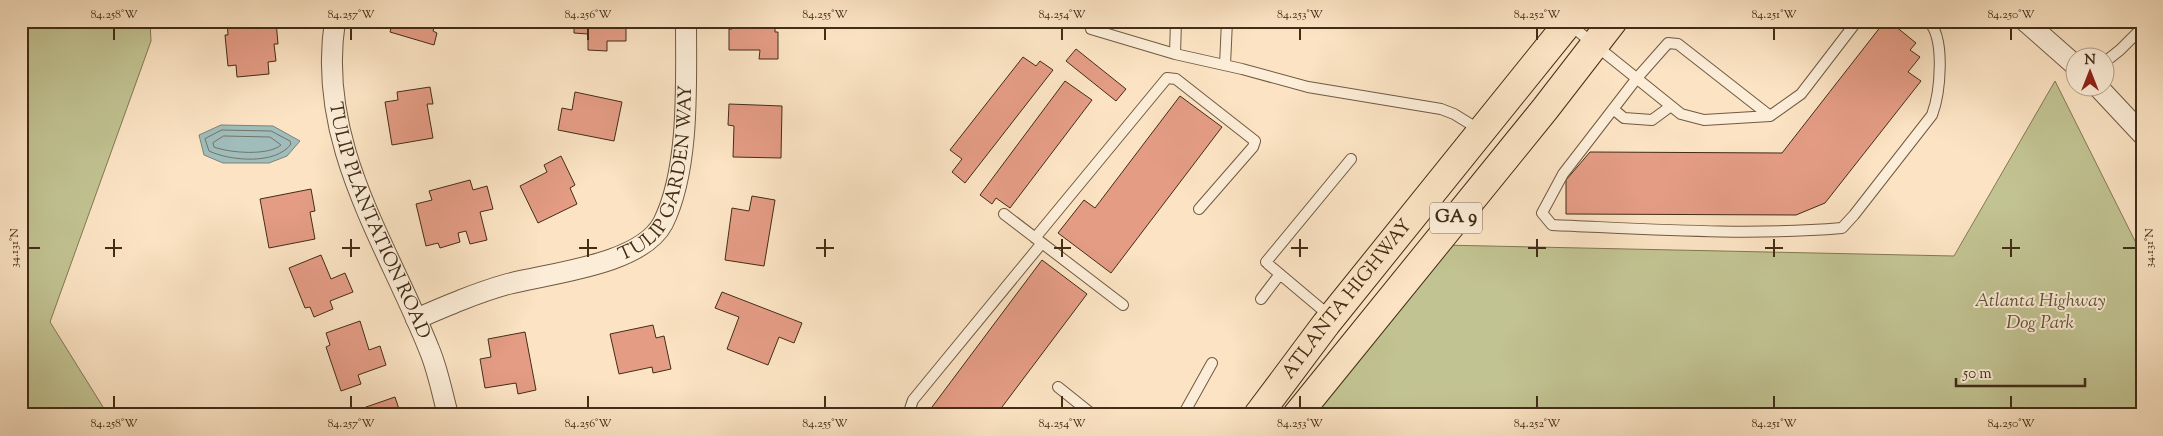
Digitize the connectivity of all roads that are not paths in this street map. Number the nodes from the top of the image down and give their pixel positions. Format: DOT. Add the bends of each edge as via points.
graph roads {
  1 [pos="335,21"];
  2 [pos="686,21"];
  3 [pos="1091,21"];
  4 [pos="1176,21"];
  5 [pos="1227,21"];
  6 [pos="1613,21"];
  7 [pos="1857,21"];
  8 [pos="1928,21"];
  9 [pos="2025,21"];
  10 [pos="1570,22"];
  11 [pos="2142,28"];
  12 [pos="1595,44"];
  13 [pos="2116,53"];
  14 [pos="1175,54"];
  15 [pos="2066,57"];
  16 [pos="1225,65"];
  17 [pos="1637,78"];
  18 [pos="2108,98"];
  19 [pos="1671,106"];
  20 [pos="1613,109"];
  21 [pos="1770,116"];
  22 [pos="1483,132"];
  23 [pos="2142,134"];
  24 [pos="1351,159"];
  25 [pos="1198,208"];
  26 [pos="1004,214"];
  27 [pos="1039,240"];
  28 [pos="1280,274"];
  29 [pos="1261,299"];
  30 [pos="1123,305"];
  31 [pos="1331,318"];
  32 [pos="416,320"];
  33 [pos="1212,362"];
  34 [pos="1058,387"];
  35 [pos="448,415"];
  36 [pos="908,415"];
  37 [pos="1093,415"];
  38 [pos="1183,415"];
  39 [pos="1258,415"];
  40 [pos="1297,415"];
  1 -- 32 [label="street, TULIP PLANTATION ROAD" via="331,82 339,134 357,190"];
  2 -- 32 [label="street, TULIP GARDEN WAY" via="682,156 677,184 662,224 649,239 629,254 507,285 451,303"];
  3 -- 14 [label="lane" via="1091,28"];
  4 -- 14 [label="lane"];
  5 -- 16 [label="lane"];
  6 -- 12 [label="main road, ATLANTA HIGHWAY / GA 9"];
  7 -- 21 [label="lane" via="1802,94"];
  8 -- 20 [label="lane" via="1934,27 1939,45 1937,102 1932,115 1842,228 1806,231 1687,230 1552,225 1542,213 1563,174"];
  9 -- 15 [label="street"];
  10 -- 12 [label="lane"];
  10 -- 22 [label="main road, ATLANTA HIGHWAY / GA 9"];
  11 -- 13 [label="lane"];
  12 -- 17 [label="lane"];
  12 -- 40 [label="main road, ATLANTA HIGHWAY / GA 9"];
  14 -- 16 [label="lane"];
  16 -- 22 [label="lane" via="1308,87 1441,109"];
  17 -- 19 [label="lane"];
  17 -- 20 [label="lane"];
  17 -- 21 [label="lane" via="1668,42 1672,42"];
  18 -- 23 [label="street"];
  19 -- 20 [label="lane" via="1652,120 1624,118"];
  19 -- 21 [label="lane" via="1680,114 1704,120"];
  22 -- 31 [label="main road, ATLANTA HIGHWAY / GA 9"];
  24 -- 28 [label="lane" via="1267,263"];
  25 -- 27 [label="lane" via="1253,148 1255,141 1176,79 1167,78"];
  26 -- 27 [label="lane"];
  27 -- 30 [label="lane"];
  27 -- 36 [label="lane" via="913,400"];
  28 -- 29 [label="lane"];
  28 -- 31 [label="lane"];
  31 -- 39 [label="main road, ATLANTA HIGHWAY / GA 9"];
  32 -- 35 [label="street, TULIP PLANTATION ROAD" via="430,350"];
  33 -- 38 [label="lane"];
  34 -- 37 [label="lane"];
}
